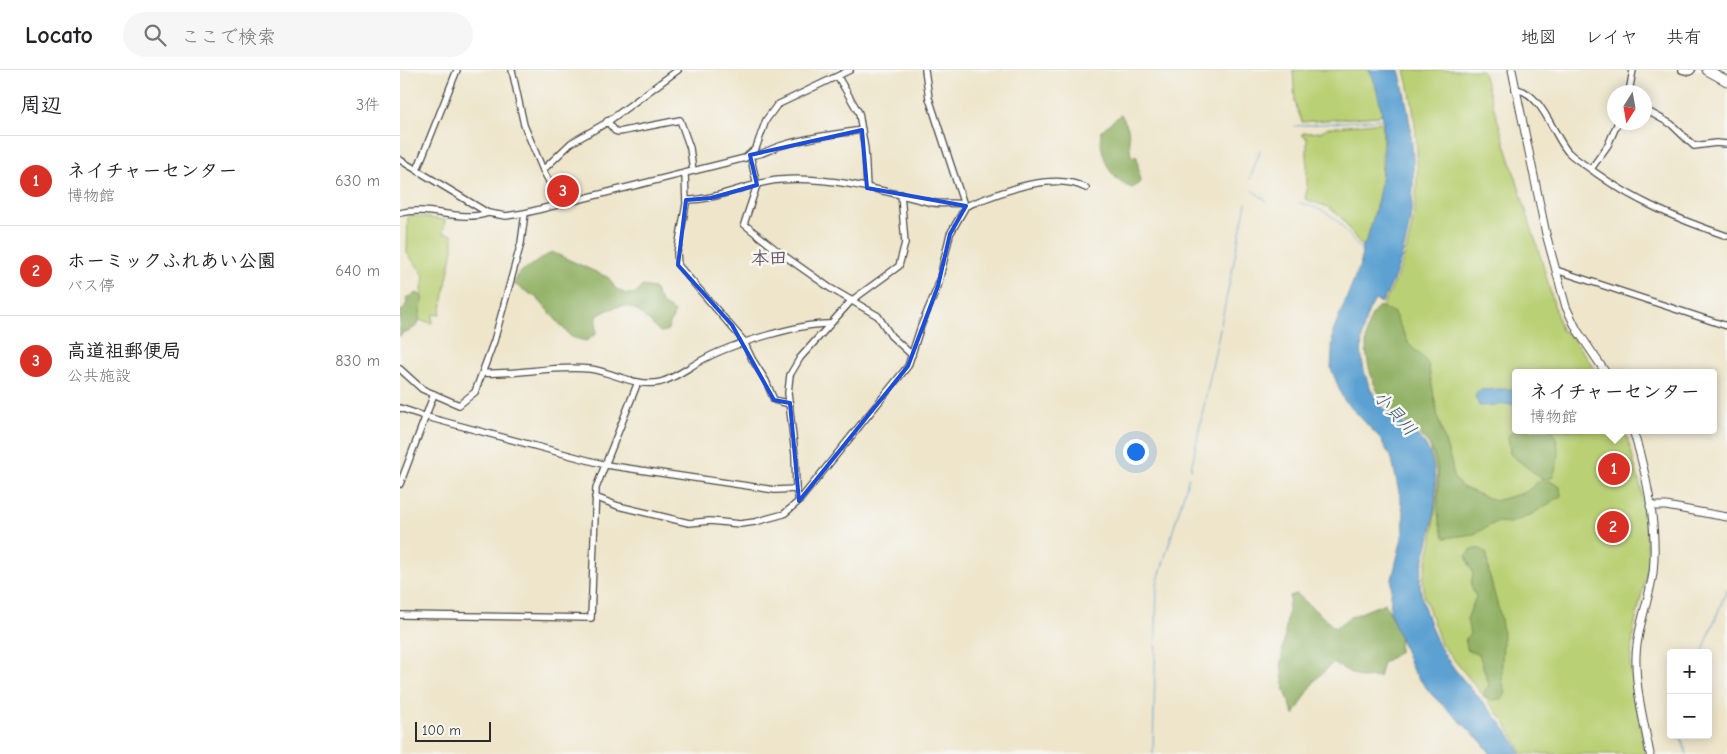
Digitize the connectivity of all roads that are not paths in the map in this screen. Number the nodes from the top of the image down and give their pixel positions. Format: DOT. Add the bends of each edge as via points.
graph roads {
  1 [pos="457,70"];
  2 [pos="512,70"];
  3 [pos="678,70"];
  4 [pos="850,70"];
  5 [pos="925,70"];
  6 [pos="1512,70"];
  7 [pos="1633,70"];
  8 [pos="1682,70"];
  9 [pos="1692,70"];
  10 [pos="1707,70"];
  11 [pos="838,77"];
  12 [pos="1727,81"];
  13 [pos="1630,85"];
  14 [pos="1516,89"];
  15 [pos="1652,113"];
  16 [pos="607,121"];
  17 [pos="862,130"];
  18 [pos="1615,130"];
  19 [pos="1727,144"];
  20 [pos="750,155"];
  21 [pos="400,160"];
  22 [pos="1591,169"];
  23 [pos="417,170"];
  24 [pos="543,170"];
  25 [pos="693,171"];
  26 [pos="685,173"];
  27 [pos="757,185"];
  28 [pos="867,188"];
  29 [pos="1086,188"];
  30 [pos="901,194"];
  31 [pos="686,200"];
  32 [pos="561,204"];
  33 [pos="965,205"];
  34 [pos="400,213"];
  35 [pos="488,213"];
  36 [pos="525,213"];
  37 [pos="1727,236"];
  38 [pos="1556,270"];
  39 [pos="851,301"];
  40 [pos="829,324"];
  41 [pos="1727,326"];
  42 [pos="744,344"];
  43 [pos="912,356"];
  44 [pos="1603,369"];
  45 [pos="400,370"];
  46 [pos="483,373"];
  47 [pos="638,382"];
  48 [pos="434,394"];
  49 [pos="790,404"];
  50 [pos="400,408"];
  51 [pos="427,418"];
  52 [pos="1634,434"];
  53 [pos="606,465"];
  54 [pos="400,484"];
  55 [pos="796,489"];
  56 [pos="595,497"];
  57 [pos="799,501"];
  58 [pos="1650,506"];
  59 [pos="1727,517"];
  60 [pos="400,615"];
  61 [pos="1650,754"];
  1 -- 23 [label="street"];
  2 -- 24 [label="street" via="524,125"];
  3 -- 16 [label="street"];
  4 -- 11 [label="street"];
  5 -- 33 [label="street" via="929,98"];
  6 -- 14 [label="street"];
  7 -- 13 [label="street"];
  8 -- 9 [label="street"];
  10 -- 12 [label="highway"];
  11 -- 17 [label="street" via="858,109"];
  11 -- 20 [label="street" via="776,105"];
  14 -- 22 [label="street" via="1534,99 1567,150"];
  14 -- 38 [label="street"];
  15 -- 19 [label="street" via="1671,124 1694,146"];
  16 -- 24 [label="street" via="571,143"];
  16 -- 25 [label="street" via="619,132 680,120 690,148"];
  17 -- 20 [label="street" via="800,141 764,154"];
  17 -- 28 [label="street"];
  18 -- 22 [label="street"];
  20 -- 25 [label="street"];
  20 -- 27 [label="street"];
  21 -- 23 [label="street"];
  22 -- 37 [label="street" via="1641,202 1682,221"];
  23 -- 35 [label="street"];
  24 -- 32 [label="street"];
  25 -- 26 [label="street"];
  26 -- 31 [label="street"];
  26 -- 32 [label="street"];
  27 -- 28 [label="street" via="794,180 838,182"];
  27 -- 31 [label="street" via="711,198"];
  27 -- 39 [label="street" via="744,220 746,226"];
  28 -- 30 [label="street"];
  29 -- 33 [label="street" via="1066,181 1050,181"];
  30 -- 33 [label="street" via="935,203"];
  30 -- 39 [label="street" via="905,237 901,262 895,270"];
  31 -- 42 [label="street" via="678,265 720,311"];
  32 -- 36 [label="street"];
  33 -- 43 [label="street" via="950,234 938,286"];
  34 -- 35 [label="street"];
  35 -- 36 [label="street" via="506,216"];
  36 -- 46 [label="street" via="521,242"];
  38 -- 41 [label="street"];
  38 -- 44 [label="street" via="1571,319"];
  39 -- 40 [label="street"];
  39 -- 43 [label="street" via="882,320 891,336"];
  40 -- 42 [label="street" via="801,326"];
  40 -- 49 [label="street" via="792,371 788,390"];
  42 -- 47 [label="street" via="710,356 670,379"];
  42 -- 49 [label="street" via="774,400"];
  43 -- 57 [label="street" via="905,371"];
  45 -- 48 [label="street"];
  46 -- 47 [label="street" via="508,374 571,367 598,370"];
  46 -- 48 [label="street" via="475,392 459,405"];
  47 -- 53 [label="street"];
  48 -- 51 [label="street"];
  49 -- 55 [label="street"];
  50 -- 51 [label="street"];
  51 -- 53 [label="street"];
  51 -- 54 [label="street"];
  52 -- 58 [label="street"];
  53 -- 55 [label="street" via="776,490"];
  53 -- 56 [label="street"];
  55 -- 57 [label="street"];
  56 -- 57 [label="street" via="618,506 689,523 760,521 784,514"];
  56 -- 60 [label="street" via="591,618"];
  58 -- 59 [label="street"];
  58 -- 61 [label="street" via="1653,574 1639,630 1636,663"];
}
